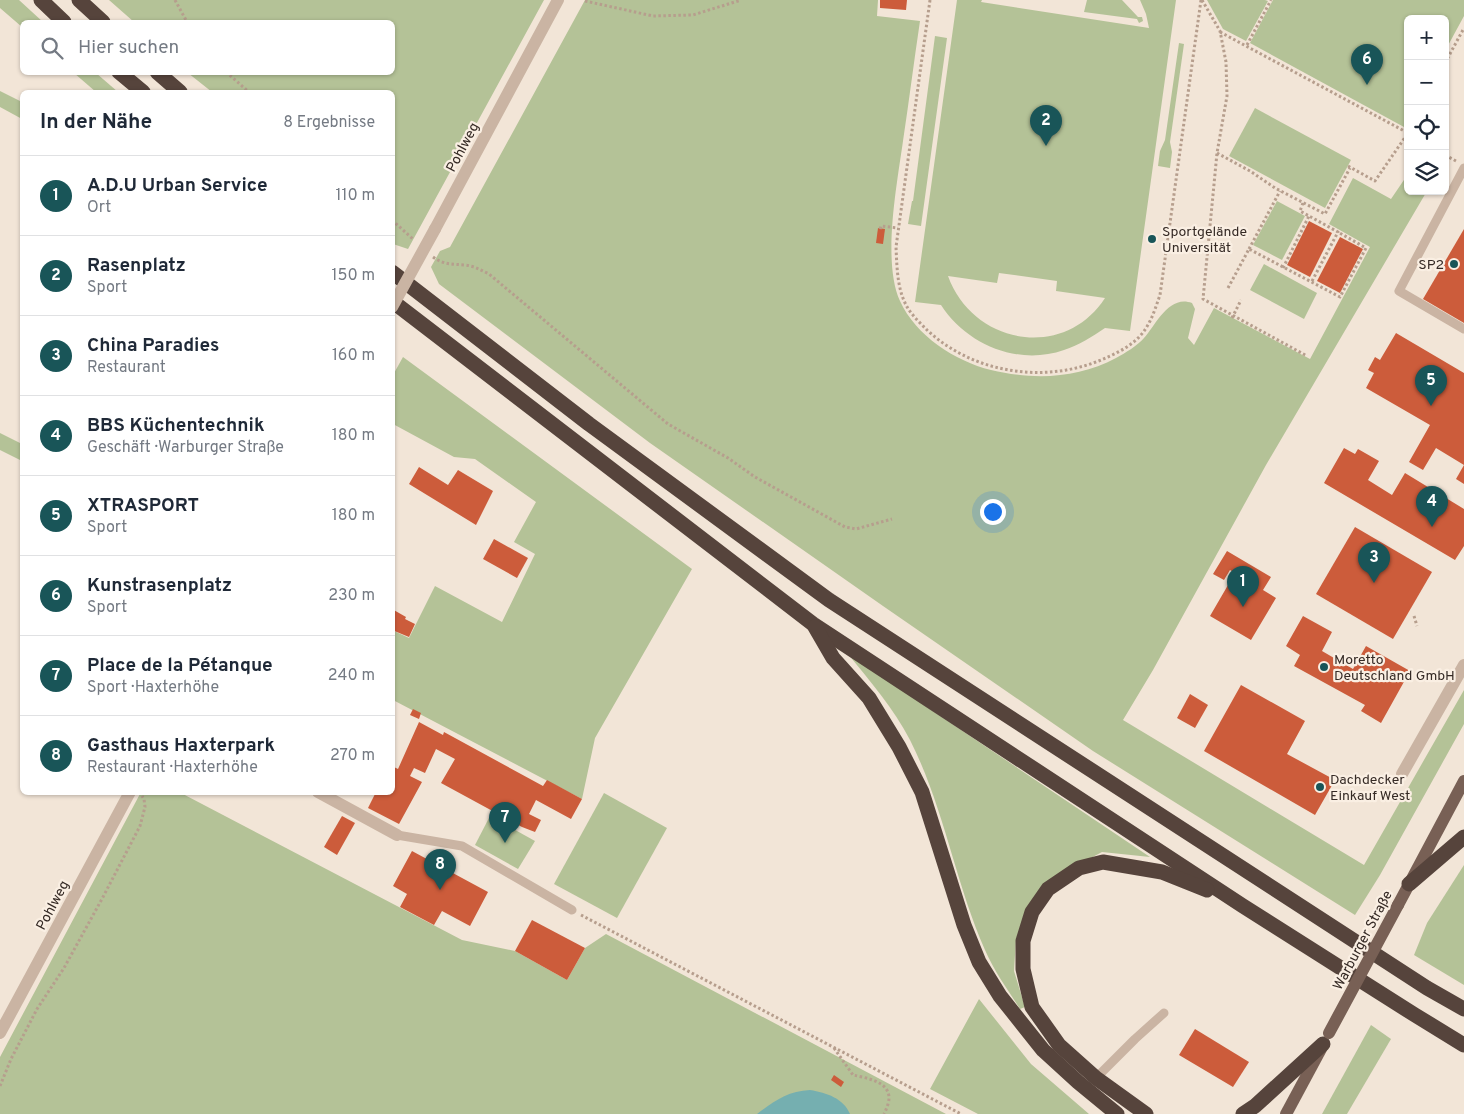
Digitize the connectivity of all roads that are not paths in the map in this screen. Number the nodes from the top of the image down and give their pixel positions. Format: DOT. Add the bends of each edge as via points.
graph roads {
  1 [pos="41,0"];
  2 [pos="80,0"];
  3 [pos="558,0"];
  4 [pos="62,20"];
  5 [pos="100,20"];
  6 [pos="123,75"];
  7 [pos="161,75"];
  8 [pos="141,90"];
  9 [pos="178,90"];
  10 [pos="1464,168"];
  11 [pos="395,274"];
  12 [pos="395,302"];
  13 [pos="395,303"];
  14 [pos="1464,329"];
  15 [pos="813,624"];
  16 [pos="1464,665"];
  17 [pos="1402,774"];
  18 [pos="1464,781"];
  19 [pos="128,795"];
  20 [pos="324,795"];
  21 [pos="397,835"];
  22 [pos="1464,837"];
  23 [pos="1410,884"];
  24 [pos="1243,906"];
  25 [pos="572,910"];
  26 [pos="1464,1009"];
  27 [pos="1164,1013"];
  28 [pos="0,1033"];
  29 [pos="1326,1039"];
  30 [pos="1464,1045"];
  31 [pos="1096,1078"];
  32 [pos="1117,1114"];
  33 [pos="1146,1114"];
  34 [pos="1243,1114"];
  35 [pos="1286,1114"];
  1 -- 4 [label="highway"];
  2 -- 5 [label="highway"];
  3 -- 12 [label="street, Pohlweg, bridge"];
  6 -- 8 [label="highway"];
  7 -- 9 [label="highway"];
  10 -- 14 [label="lane" via="1399,292"];
  11 -- 26 [label="highway" via="589,424 829,600"];
  13 -- 15 [label="highway"];
  15 -- 24 [label="highway"];
  15 -- 32 [label="highway" via="833,658 869,698 922,792 964,925 979,962 1000,996 1042,1050"];
  16 -- 17 [label="street"];
  18 -- 23 [label="main road, Warburger Straße"];
  19 -- 28 [label="street, Pohlweg"];
  20 -- 21 [label="street"];
  21 -- 25 [label="lane" via="462,846"];
  22 -- 23 [label="highway"];
  23 -- 29 [label="main road, Warburger Straße, bridge"];
  24 -- 30 [label="highway"];
  24 -- 31 [label="highway" via="1162,872 1103,862 1079,868 1048,889 1032,912 1023,941 1023,969 1032,1007 1059,1045"];
  27 -- 31 [label="lane"];
  29 -- 34 [label="highway"];
  29 -- 35 [label="main road, Warburger Straße"];
  31 -- 33 [label="highway"];
}
